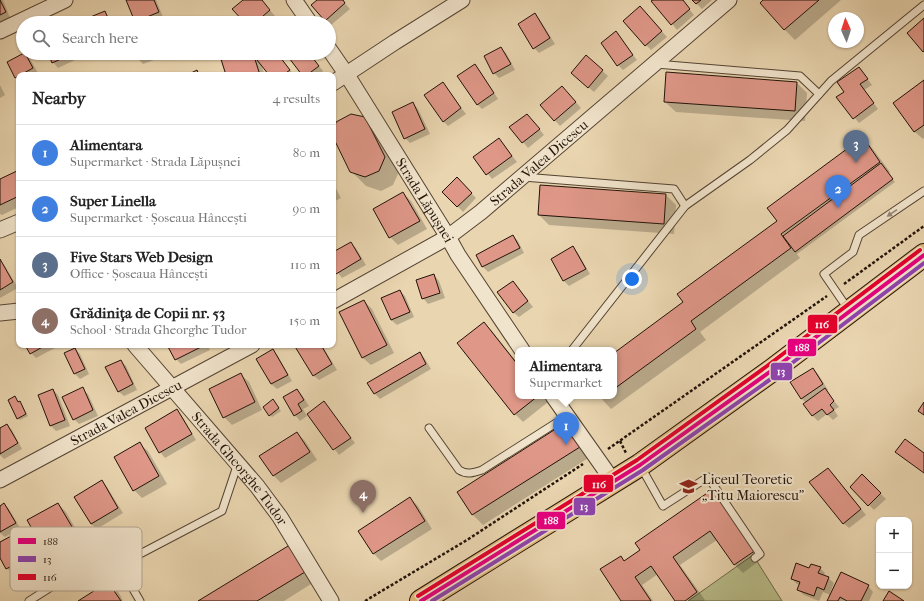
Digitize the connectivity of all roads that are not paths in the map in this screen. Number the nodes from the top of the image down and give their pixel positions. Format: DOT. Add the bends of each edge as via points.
graph roads {
  1 [pos="65,0"];
  2 [pos="294,0"];
  3 [pos="462,0"];
  4 [pos="728,0"];
  5 [pos="924,5"];
  6 [pos="31,16"];
  7 [pos="305,16"];
  8 [pos="16,23"];
  9 [pos="0,31"];
  10 [pos="336,59"];
  11 [pos="654,63"];
  12 [pos="347,74"];
  13 [pos="336,81"];
  14 [pos="819,94"];
  15 [pos="523,177"];
  16 [pos="924,191"];
  17 [pos="685,206"];
  18 [pos="16,223"];
  19 [pos="0,230"];
  20 [pos="448,237"];
  21 [pos="924,255"];
  22 [pos="336,299"];
  23 [pos="16,311"];
  24 [pos="849,311"];
  25 [pos="0,313"];
  26 [pos="520,347"];
  27 [pos="574,347"];
  28 [pos="138,348"];
  29 [pos="246,348"];
  30 [pos="173,388"];
  31 [pos="555,399"];
  32 [pos="567,416"];
  33 [pos="429,428"];
  34 [pos="238,464"];
  35 [pos="640,464"];
  36 [pos="0,480"];
  37 [pos="613,481"];
  38 [pos="142,553"];
  39 [pos="755,558"];
  40 [pos="45,591"];
  41 [pos="134,591"];
  42 [pos="30,601"];
  43 [pos="140,601"];
  44 [pos="330,601"];
  45 [pos="421,601"];
  1 -- 6 [label="street"];
  2 -- 7 [label="street"];
  3 -- 12 [label="street"];
  4 -- 11 [label="street, Strada Valea Dicescu"];
  5 -- 14 [label="lane" via="831,81"];
  8 -- 9 [label="street"];
  10 -- 12 [label="street, Strada Lăpușnei"];
  11 -- 14 [label="lane" via="800,76"];
  11 -- 15 [label="street, Strada Valea Dicescu"];
  12 -- 13 [label="street"];
  12 -- 20 [label="street, Strada Lăpușnei"];
  14 -- 17 [label="lane" via="787,130"];
  15 -- 17 [label="lane" via="674,189"];
  15 -- 20 [label="street, Strada Valea Dicescu"];
  16 -- 24 [label="lane, one-way" via="858,235 853,252 824,274"];
  17 -- 27 [label="lane"];
  18 -- 19 [label="street"];
  20 -- 22 [label="street, Strada Valea Dicescu"];
  20 -- 26 [label="street, Strada Lăpușnei"];
  21 -- 24 [label="main road"];
  23 -- 25 [label="street"];
  24 -- 35 [label="main road" via="771,371"];
  28 -- 30 [label="street, Strada Gheorghe Tudor"];
  29 -- 30 [label="street, Strada Valea Dicescu"];
  30 -- 34 [label="street, Strada Gheorghe Tudor"];
  30 -- 36 [label="street, Strada Valea Dicescu"];
  31 -- 32 [label="street"];
  32 -- 33 [label="lane" via="482,470 472,473 459,470"];
  32 -- 37 [label="street"];
  34 -- 38 [label="lane" via="222,511"];
  34 -- 44 [label="street, Strada Gheorghe Tudor" via="280,518"];
  35 -- 37 [label="main road"];
  35 -- 39 [label="lane" via="663,506 708,476 760,554"];
  37 -- 45 [label="main road"];
  40 -- 42 [label="lane"];
  41 -- 43 [label="lane"];
}
